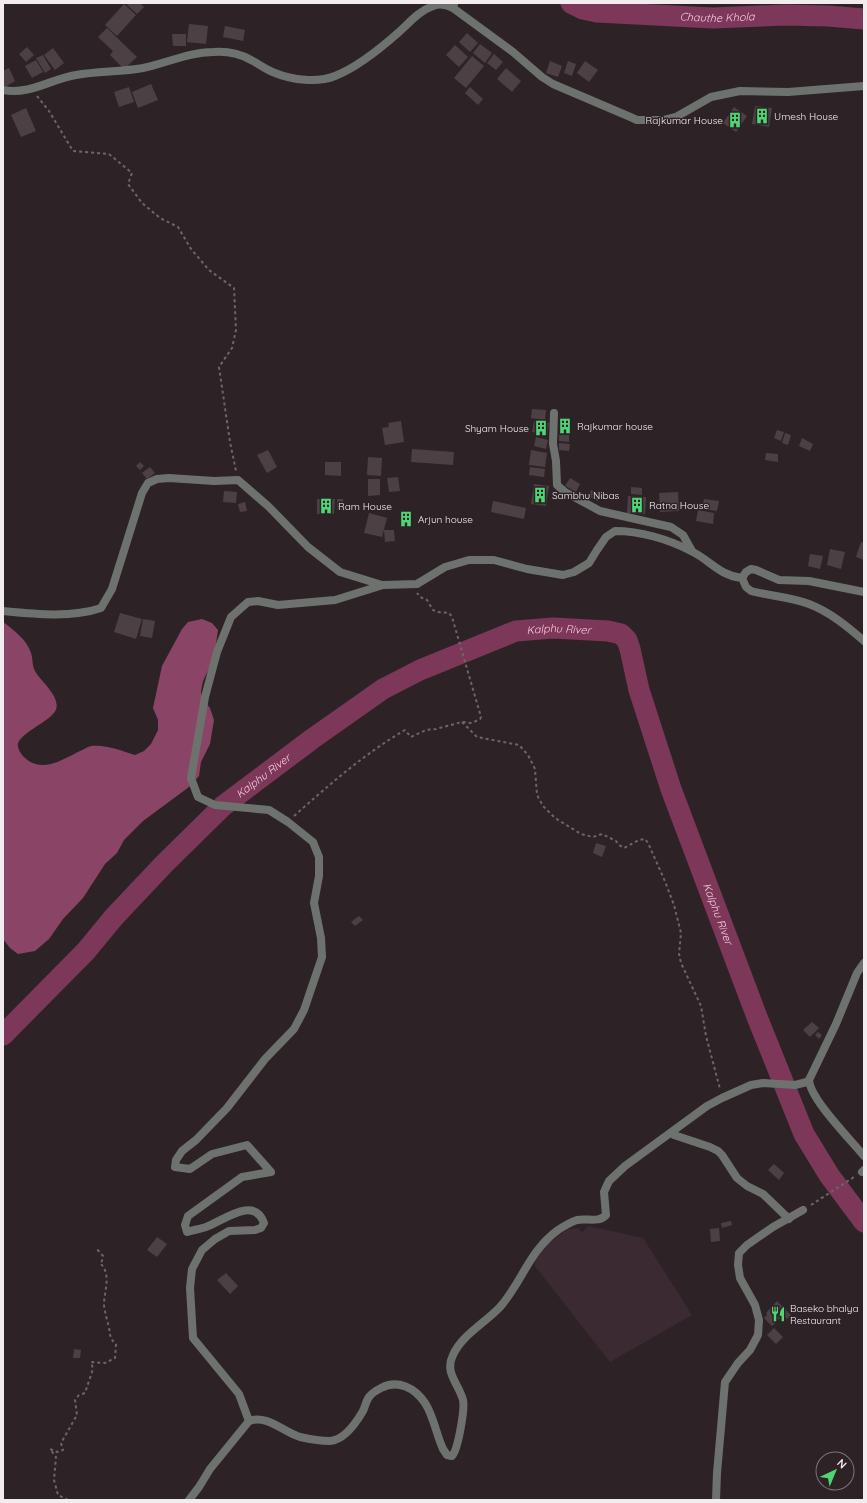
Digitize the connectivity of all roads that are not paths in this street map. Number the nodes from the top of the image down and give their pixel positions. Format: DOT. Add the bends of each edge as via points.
graph roads {
  1 [pos="454,6"];
  2 [pos="864,86"];
  3 [pos="3,90"];
  4 [pos="554,413"];
  5 [pos="692,551"];
  6 [pos="742,578"];
  7 [pos="383,585"];
  8 [pos="864,592"];
  9 [pos="3,610"];
  10 [pos="864,640"];
  11 [pos="864,963"];
  12 [pos="809,1080"];
  13 [pos="672,1132"];
  14 [pos="864,1156"];
  15 [pos="803,1210"];
  16 [pos="789,1219"];
  17 [pos="249,1421"];
  18 [pos="189,1500"];
  19 [pos="716,1500"];
  1 -- 2 [label="street" via="553,84 638,120 664,120 676,117 711,97 740,91 788,92"];
  1 -- 3 [label="street" via="440,4 426,10 372,54 333,77 312,79 275,74 242,56 229,52 199,52 124,71 76,75 20,91"];
  4 -- 5 [label="street" via="553,444 557,485 600,511 671,527 683,535"];
  5 -- 6 [label="street" via="718,570 732,577"];
  5 -- 7 [label="street" via="638,533 615,531 606,537 589,563 563,575 494,560 469,560 444,567 416,584"];
  6 -- 8 [label="street" via="751,569 779,580 809,581"];
  6 -- 10 [label="street" via="751,591 798,601 822,610"];
  7 -- 9 [label="street" via="340,572 308,547 238,480 169,478 148,483 142,493 112,589 101,608 90,612 36,614"];
  7 -- 17 [label="street" via="323,602 278,605 248,602 231,617 217,652 205,697 191,778 198,797 216,805 269,810 313,842 319,857 319,876 314,903 322,957 304,1010 294,1029 227,1108 182,1151 175,1167 190,1169 212,1154 247,1145 271,1172 242,1177 188,1216 185,1225 187,1232 206,1227 243,1210 254,1211 262,1217 264,1223 262,1228 255,1230 229,1231 202,1250 192,1270 190,1288 193,1338 239,1394"];
  11 -- 12 [label="street"];
  12 -- 13 [label="street" via="795,1085 751,1085 707,1106"];
  12 -- 14 [label="street" via="813,1092 826,1111"];
  13 -- 16 [label="street" via="674,1135 718,1151 737,1178 763,1194"];
  13 -- 17 [label="street" via="625,1166 609,1181 604,1192 606,1215 602,1219 582,1219 571,1223 559,1229 534,1253 500,1307 454,1352 450,1367 462,1397 463,1407 457,1450 452,1456 447,1455 442,1449 425,1403 404,1385 386,1385 373,1393 353,1424 337,1440 299,1437 261,1419"];
  15 -- 16 [label="street"];
  16 -- 19 [label="street" via="747,1245 739,1253 740,1278 755,1305 759,1320 758,1335 750,1350 725,1382"];
  17 -- 18 [label="street" via="210,1469"];
}
